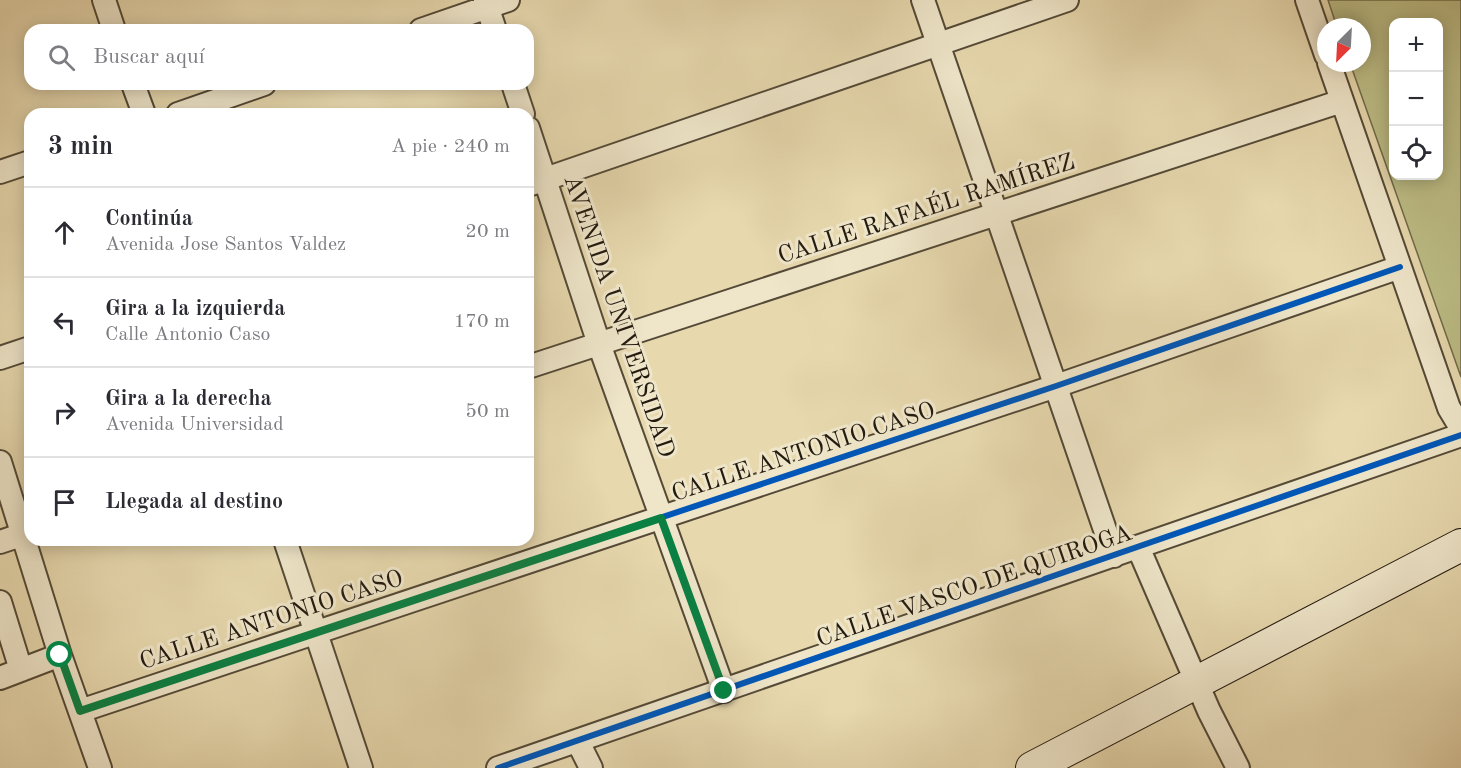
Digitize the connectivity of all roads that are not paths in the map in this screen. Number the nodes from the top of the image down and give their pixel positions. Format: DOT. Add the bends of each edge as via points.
graph roads {
  1 [pos="104,0"];
  2 [pos="923,0"];
  3 [pos="1067,0"];
  4 [pos="1307,0"];
  5 [pos="494,2"];
  6 [pos="112,24"];
  7 [pos="437,24"];
  8 [pos="495,24"];
  9 [pos="1317,29"];
  10 [pos="938,43"];
  11 [pos="1332,72"];
  12 [pos="135,90"];
  13 [pos="247,90"];
  14 [pos="515,90"];
  15 [pos="1342,101"];
  16 [pos="142,108"];
  17 [pos="195,108"];
  18 [pos="521,108"];
  19 [pos="24,164"];
  20 [pos="0,171"];
  21 [pos="536,182"];
  22 [pos="996,214"];
  23 [pos="1400,267"];
  24 [pos="599,344"];
  25 [pos="24,350"];
  26 [pos="0,358"];
  27 [pos="534,365"];
  28 [pos="1056,386"];
  29 [pos="1461,428"];
  30 [pos="1461,435"];
  31 [pos="0,462"];
  32 [pos="661,518"];
  33 [pos="24,528"];
  34 [pos="24,534"];
  35 [pos="0,542"];
  36 [pos="1461,545"];
  37 [pos="30,546"];
  38 [pos="287,546"];
  39 [pos="1138,547"];
  40 [pos="1114,556"];
  41 [pos="0,602"];
  42 [pos="316,633"];
  43 [pos="60,655"];
  44 [pos="10,674"];
  45 [pos="1197,682"];
  46 [pos="724,691"];
  47 [pos="80,711"];
  48 [pos="578,742"];
  49 [pos="100,768"];
  50 [pos="361,768"];
  51 [pos="498,768"];
  52 [pos="591,768"];
  53 [pos="1032,768"];
  54 [pos="1238,768"];
  1 -- 6 [label="street"];
  2 -- 10 [label="street"];
  3 -- 10 [label="street"];
  4 -- 9 [label="street"];
  5 -- 7 [label="street"];
  5 -- 8 [label="street"];
  10 -- 21 [label="street"];
  10 -- 22 [label="street"];
  11 -- 15 [label="street"];
  12 -- 16 [label="street"];
  13 -- 17 [label="street"];
  14 -- 18 [label="street"];
  15 -- 22 [label="street, CALLE RAFAÉL RAMÍREZ"];
  15 -- 23 [label="street"];
  19 -- 20 [label="street"];
  21 -- 24 [label="street, AVENIDA UNIVERSIDAD"];
  22 -- 24 [label="street, CALLE RAFAÉL RAMÍREZ"];
  22 -- 28 [label="street"];
  23 -- 28 [label="street, CALLE ANTONIO CASO"];
  23 -- 29 [label="street" via="1449,408"];
  24 -- 27 [label="street, CALLE RAFAÉL RAMÍREZ"];
  24 -- 32 [label="street, AVENIDA UNIVERSIDAD"];
  25 -- 26 [label="street"];
  28 -- 32 [label="street, CALLE ANTONIO CASO"];
  28 -- 40 [label="street"];
  30 -- 39 [label="street, CALLE VASCO DE QUIROGA"];
  31 -- 33 [label="street"];
  32 -- 42 [label="street, CALLE ANTONIO CASO"];
  32 -- 46 [label="street, AVENIDA UNIVERSIDAD"];
  34 -- 35 [label="street"];
  36 -- 45 [label="main road"];
  37 -- 43 [label="street"];
  38 -- 42 [label="street"];
  39 -- 40 [label="street, CALLE VASCO DE QUIROGA"];
  39 -- 45 [label="street"];
  40 -- 46 [label="street, CALLE VASCO DE QUIROGA"];
  41 -- 44 [label="street"];
  42 -- 47 [label="street, CALLE ANTONIO CASO"];
  42 -- 50 [label="street"];
  43 -- 44 [label="street"];
  43 -- 47 [label="street"];
  45 -- 53 [label="main road"];
  45 -- 54 [label="street"];
  46 -- 48 [label="street, CALLE VASCO DE QUIROGA"];
  47 -- 49 [label="street"];
  48 -- 51 [label="street, CALLE VASCO DE QUIROGA"];
  48 -- 52 [label="street"];
}
